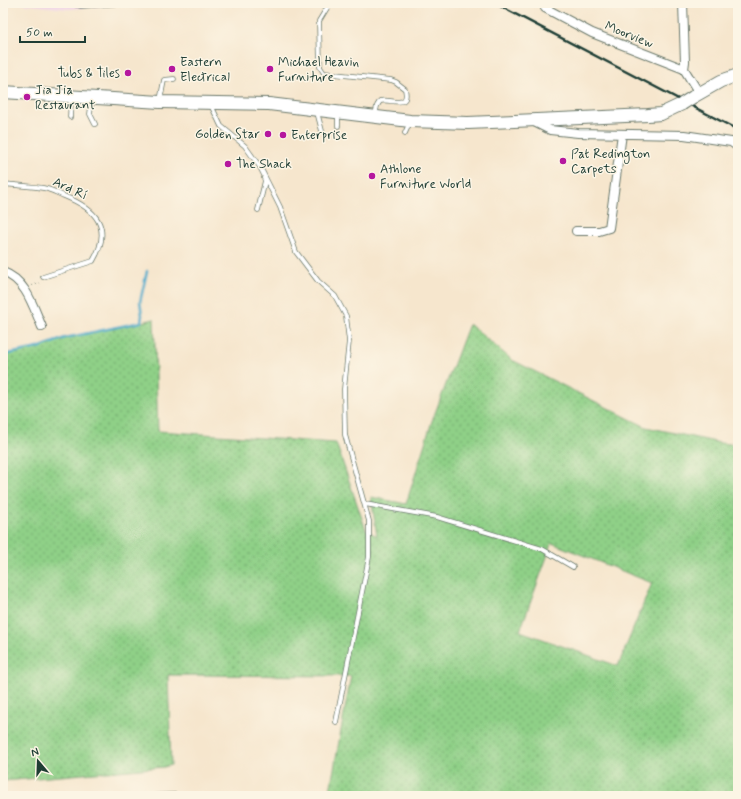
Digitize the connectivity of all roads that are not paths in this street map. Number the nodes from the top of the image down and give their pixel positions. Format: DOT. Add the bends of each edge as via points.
graph roads {
  1 [pos="70,3"];
  2 [pos="121,3"];
  3 [pos="330,3"];
  4 [pos="684,3"];
  5 [pos="544,8"];
  6 [pos="684,70"];
  7 [pos="738,75"];
  8 [pos="174,80"];
  9 [pos="3,92"];
  10 [pos="696,95"];
  11 [pos="71,96"];
  12 [pos="92,98"];
  13 [pos="160,102"];
  14 [pos="208,102"];
  15 [pos="317,110"];
  16 [pos="338,113"];
  17 [pos="375,116"];
  18 [pos="70,117"];
  19 [pos="532,120"];
  20 [pos="410,121"];
  21 [pos="95,124"];
  22 [pos="338,126"];
  23 [pos="322,131"];
  24 [pos="405,133"];
  25 [pos="622,134"];
  26 [pos="738,147"];
  27 [pos="260,165"];
  28 [pos="3,184"];
  29 [pos="258,210"];
  30 [pos="576,231"];
  31 [pos="3,272"];
  32 [pos="43,277"];
  33 [pos="42,327"];
  34 [pos="364,504"];
  35 [pos="573,567"];
  36 [pos="336,722"];
  37 [pos="175,795"];
  38 [pos="147,796"];
  1 -- 2 [label="lane" via="81,6"];
  3 -- 17 [label="lane" via="319,21 320,67 324,73 391,80 405,89 403,101 399,103 380,101"];
  4 -- 6 [label="street"];
  5 -- 6 [label="street, Moorview" via="592,33"];
  6 -- 10 [label="street"];
  7 -- 10 [label="main road"];
  8 -- 13 [label="lane" via="164,80"];
  9 -- 11 [label="main road"];
  10 -- 19 [label="main road, bridge" via="661,114"];
  11 -- 12 [label="main road"];
  11 -- 18 [label="lane"];
  12 -- 13 [label="main road"];
  12 -- 21 [label="lane" via="90,114"];
  13 -- 14 [label="main road"];
  14 -- 15 [label="main road" via="249,100"];
  14 -- 27 [label="lane" via="221,126 245,146"];
  15 -- 16 [label="main road"];
  15 -- 23 [label="lane"];
  16 -- 17 [label="main road"];
  16 -- 22 [label="lane"];
  17 -- 20 [label="main road"];
  19 -- 20 [label="main road" via="468,123"];
  19 -- 25 [label="street" via="550,130"];
  20 -- 24 [label="lane"];
  25 -- 26 [label="street" via="684,135 731,142"];
  25 -- 30 [label="street" via="609,228 599,231"];
  27 -- 29 [label="lane" via="265,181"];
  27 -- 34 [label="lane" via="280,207 296,252 318,281 336,296 346,316 349,341 344,389 345,435"];
  28 -- 32 [label="lane, Ard Rí" via="45,188 77,201 89,209 98,220 102,233 100,249 93,261"];
  31 -- 33 [label="street" via="18,280 28,294"];
  34 -- 35 [label="lane" via="437,517 542,549"];
  34 -- 36 [label="lane" via="369,520 369,557"];
  37 -- 38 [label="lane"];
}
